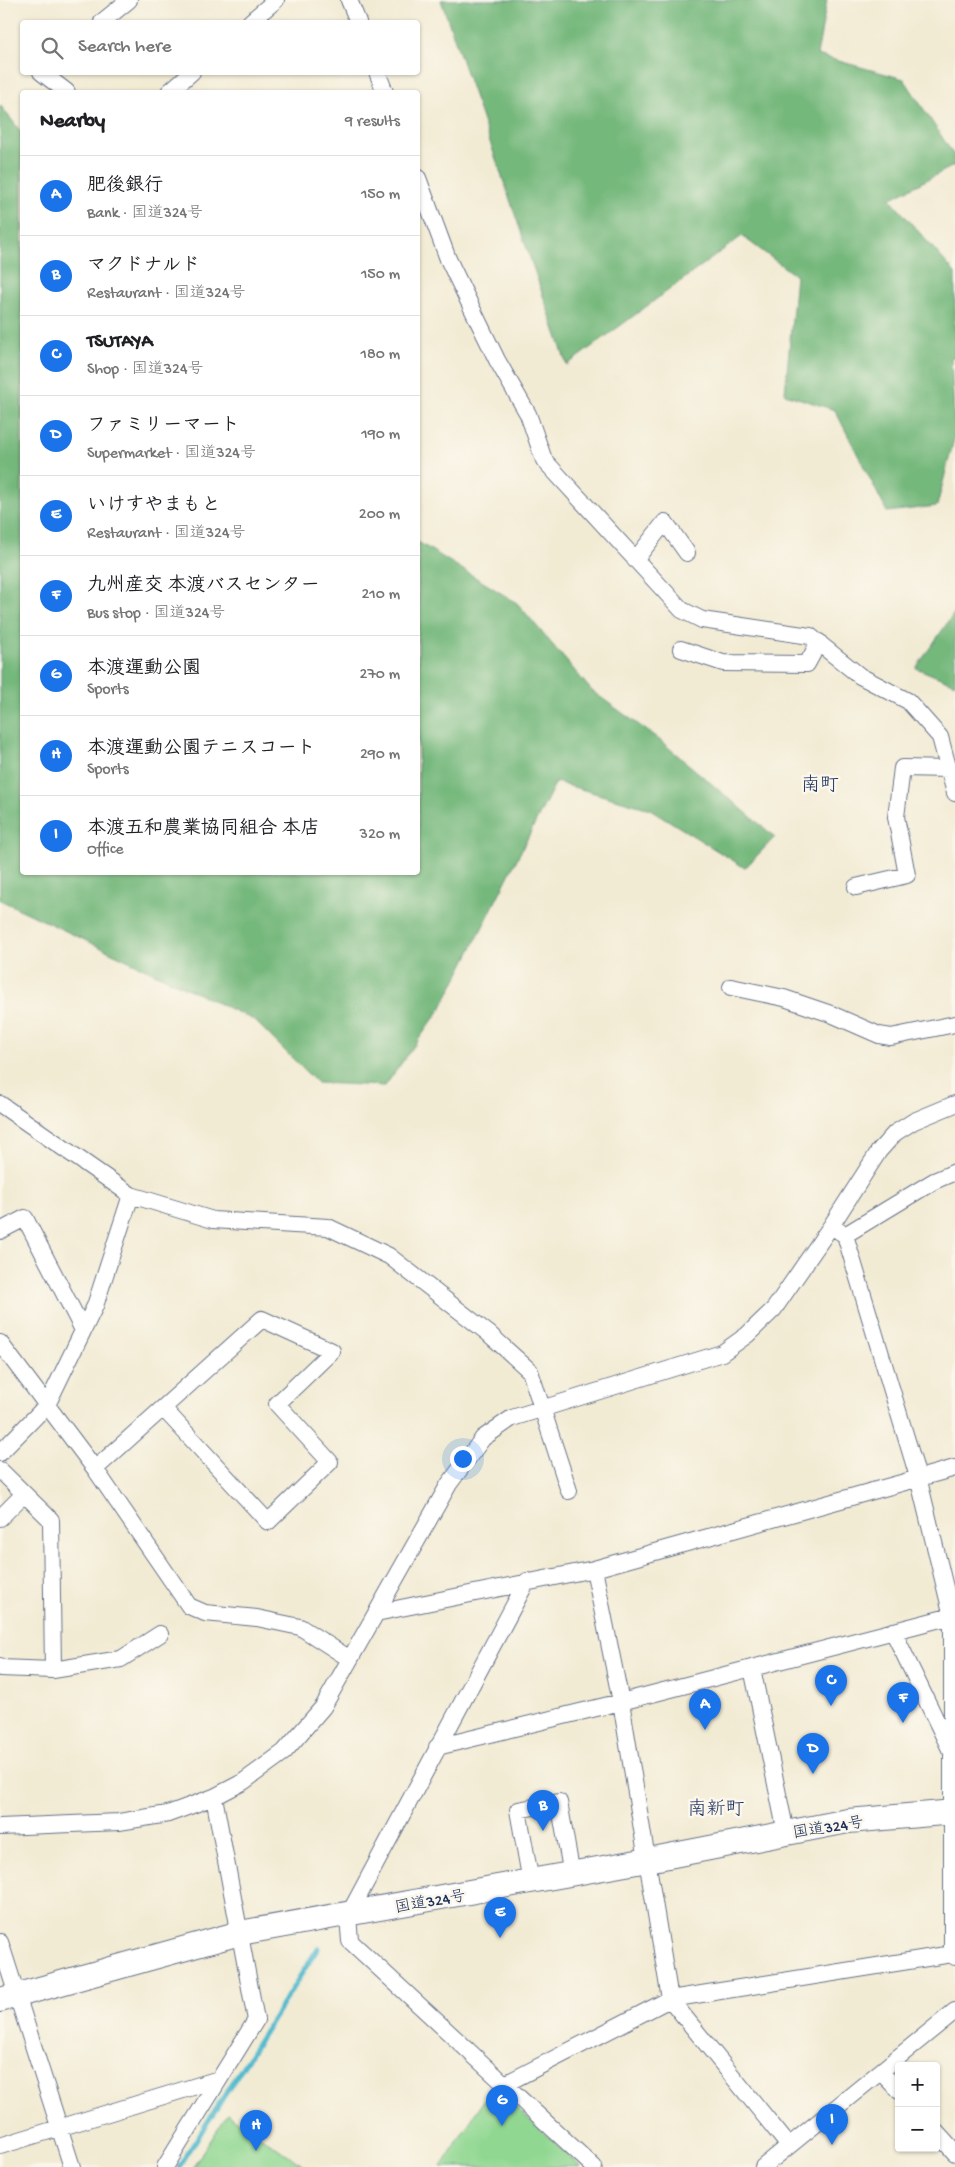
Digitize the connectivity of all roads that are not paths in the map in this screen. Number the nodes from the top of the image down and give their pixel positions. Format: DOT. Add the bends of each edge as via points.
graph roads {
  1 [pos="129,0"];
  2 [pos="276,0"];
  3 [pos="350,0"];
  4 [pos="104,20"];
  5 [pos="252,20"];
  6 [pos="357,20"];
  7 [pos="45,75"];
  8 [pos="189,75"];
  9 [pos="378,75"];
  10 [pos="64,90"];
  11 [pos="171,90"];
  12 [pos="384,90"];
  13 [pos="420,183"];
  14 [pos="687,553"];
  15 [pos="635,560"];
  16 [pos="819,642"];
  17 [pos="681,648"];
  18 [pos="949,769"];
  19 [pos="955,793"];
  20 [pos="856,887"];
  21 [pos="732,987"];
  22 [pos="955,1024"];
  23 [pos="0,1104"];
  24 [pos="955,1104"];
  25 [pos="955,1172"];
  26 [pos="131,1196"];
  27 [pos="838,1230"];
  28 [pos="0,1231"];
  29 [pos="83,1330"];
  30 [pos="0,1343"];
  31 [pos="46,1405"];
  32 [pos="163,1408"];
  33 [pos="543,1408"];
  34 [pos="0,1453"];
  35 [pos="955,1468"];
  36 [pos="95,1469"];
  37 [pos="0,1470"];
  38 [pos="918,1477"];
  39 [pos="570,1490"];
  40 [pos="24,1494"];
  41 [pos="0,1518"];
  42 [pos="594,1569"];
  43 [pos="527,1581"];
  44 [pos="376,1613"];
  45 [pos="952,1616"];
  46 [pos="893,1631"];
  47 [pos="160,1634"];
  48 [pos="350,1659"];
  49 [pos="0,1666"];
  50 [pos="752,1668"];
  51 [pos="53,1670"];
  52 [pos="621,1702"];
  53 [pos="954,1703"];
  54 [pos="437,1747"];
  55 [pos="952,1754"];
  56 [pos="214,1798"];
  57 [pos="953,1812"];
  58 [pos="0,1827"];
  59 [pos="786,1833"];
  60 [pos="648,1860"];
  61 [pos="572,1874"];
  62 [pos="532,1882"];
  63 [pos="348,1916"];
  64 [pos="240,1933"];
  65 [pos="0,1942"];
  66 [pos="954,1955"];
  67 [pos="9,1998"];
  68 [pos="670,1999"];
  69 [pos="955,2011"];
  70 [pos="881,2072"];
  71 [pos="219,2080"];
  72 [pos="505,2084"];
  73 [pos="895,2087"];
  74 [pos="60,2127"];
  75 [pos="940,2136"];
  76 [pos="0,2146"];
  77 [pos="789,2146"];
  78 [pos="955,2153"];
  79 [pos="72,2167"];
  80 [pos="165,2167"];
  81 [pos="594,2167"];
  82 [pos="763,2167"];
  1 -- 4 [label="street"];
  2 -- 5 [label="street"];
  3 -- 6 [label="street"];
  7 -- 10 [label="street"];
  8 -- 11 [label="street"];
  9 -- 12 [label="street"];
  13 -- 15 [label="street" via="448,259 497,360 528,414 544,460"];
  14 -- 15 [label="street" via="665,522"];
  15 -- 16 [label="street" via="682,610 702,620 810,636"];
  16 -- 17 [label="street" via="807,664 722,663"];
  16 -- 18 [label="street" via="860,676 908,701 940,737"];
  18 -- 19 [label="street"];
  18 -- 20 [label="street" via="902,768 896,817 907,875"];
  21 -- 22 [label="street" via="784,998 891,1038"];
  23 -- 26 [label="street"];
  24 -- 27 [label="street" via="894,1133 879,1151"];
  25 -- 27 [label="street"];
  26 -- 29 [label="street" via="95,1306"];
  26 -- 33 [label="street" via="213,1220 328,1227 388,1256 488,1333 530,1371"];
  27 -- 33 [label="street" via="774,1309 722,1353"];
  27 -- 38 [label="street"];
  28 -- 29 [label="street" via="25,1218"];
  29 -- 31 [label="street"];
  30 -- 31 [label="street"];
  31 -- 34 [label="street"];
  31 -- 36 [label="street"];
  32 -- 32 [label="street" via="262,1318 332,1351 277,1404 330,1462 268,1522"];
  32 -- 36 [label="street"];
  33 -- 39 [label="street"];
  33 -- 44 [label="street" via="512,1418 483,1438 450,1484"];
  35 -- 38 [label="street"];
  36 -- 48 [label="street" via="189,1606 205,1613 300,1627"];
  37 -- 40 [label="street"];
  38 -- 42 [label="street"];
  38 -- 45 [label="street"];
  40 -- 41 [label="street"];
  40 -- 51 [label="street" via="51,1520"];
  42 -- 43 [label="street"];
  42 -- 52 [label="street"];
  43 -- 44 [label="street"];
  43 -- 54 [label="street"];
  44 -- 48 [label="street"];
  45 -- 46 [label="street"];
  45 -- 53 [label="street"];
  46 -- 50 [label="street"];
  46 -- 55 [label="street"];
  47 -- 51 [label="street" via="121,1658"];
  48 -- 56 [label="street" via="324,1706 284,1752 243,1782"];
  49 -- 51 [label="street"];
  50 -- 52 [label="street"];
  50 -- 59 [label="street"];
  52 -- 54 [label="street"];
  52 -- 60 [label="street"];
  53 -- 55 [label="street"];
  54 -- 63 [label="street"];
  55 -- 57 [label="street"];
  56 -- 58 [label="street" via="168,1814 119,1822"];
  56 -- 64 [label="street"];
  57 -- 59 [label="highway, 国道324号" via="848,1821"];
  57 -- 66 [label="street"];
  59 -- 60 [label="highway, 国道324号"];
  60 -- 61 [label="highway, 国道324号"];
  60 -- 68 [label="street"];
  61 -- 62 [label="highway, 国道324号"];
  61 -- 62 [label="street" via="559,1802 518,1810"];
  62 -- 63 [label="highway, 国道324号"];
  63 -- 64 [label="highway, 国道324号"];
  63 -- 72 [label="street" via="350,1941"];
  64 -- 67 [label="highway, 国道324号"];
  64 -- 71 [label="street" via="256,2020"];
  65 -- 67 [label="street"];
  66 -- 68 [label="street"];
  67 -- 74 [label="street"];
  68 -- 72 [label="street"];
  68 -- 77 [label="street"];
  69 -- 70 [label="street"];
  70 -- 73 [label="street"];
  70 -- 77 [label="street"];
  71 -- 74 [label="street"];
  71 -- 80 [label="street"];
  72 -- 81 [label="street"];
  74 -- 76 [label="street"];
  74 -- 79 [label="street"];
  75 -- 78 [label="street"];
  77 -- 82 [label="street"];
}
